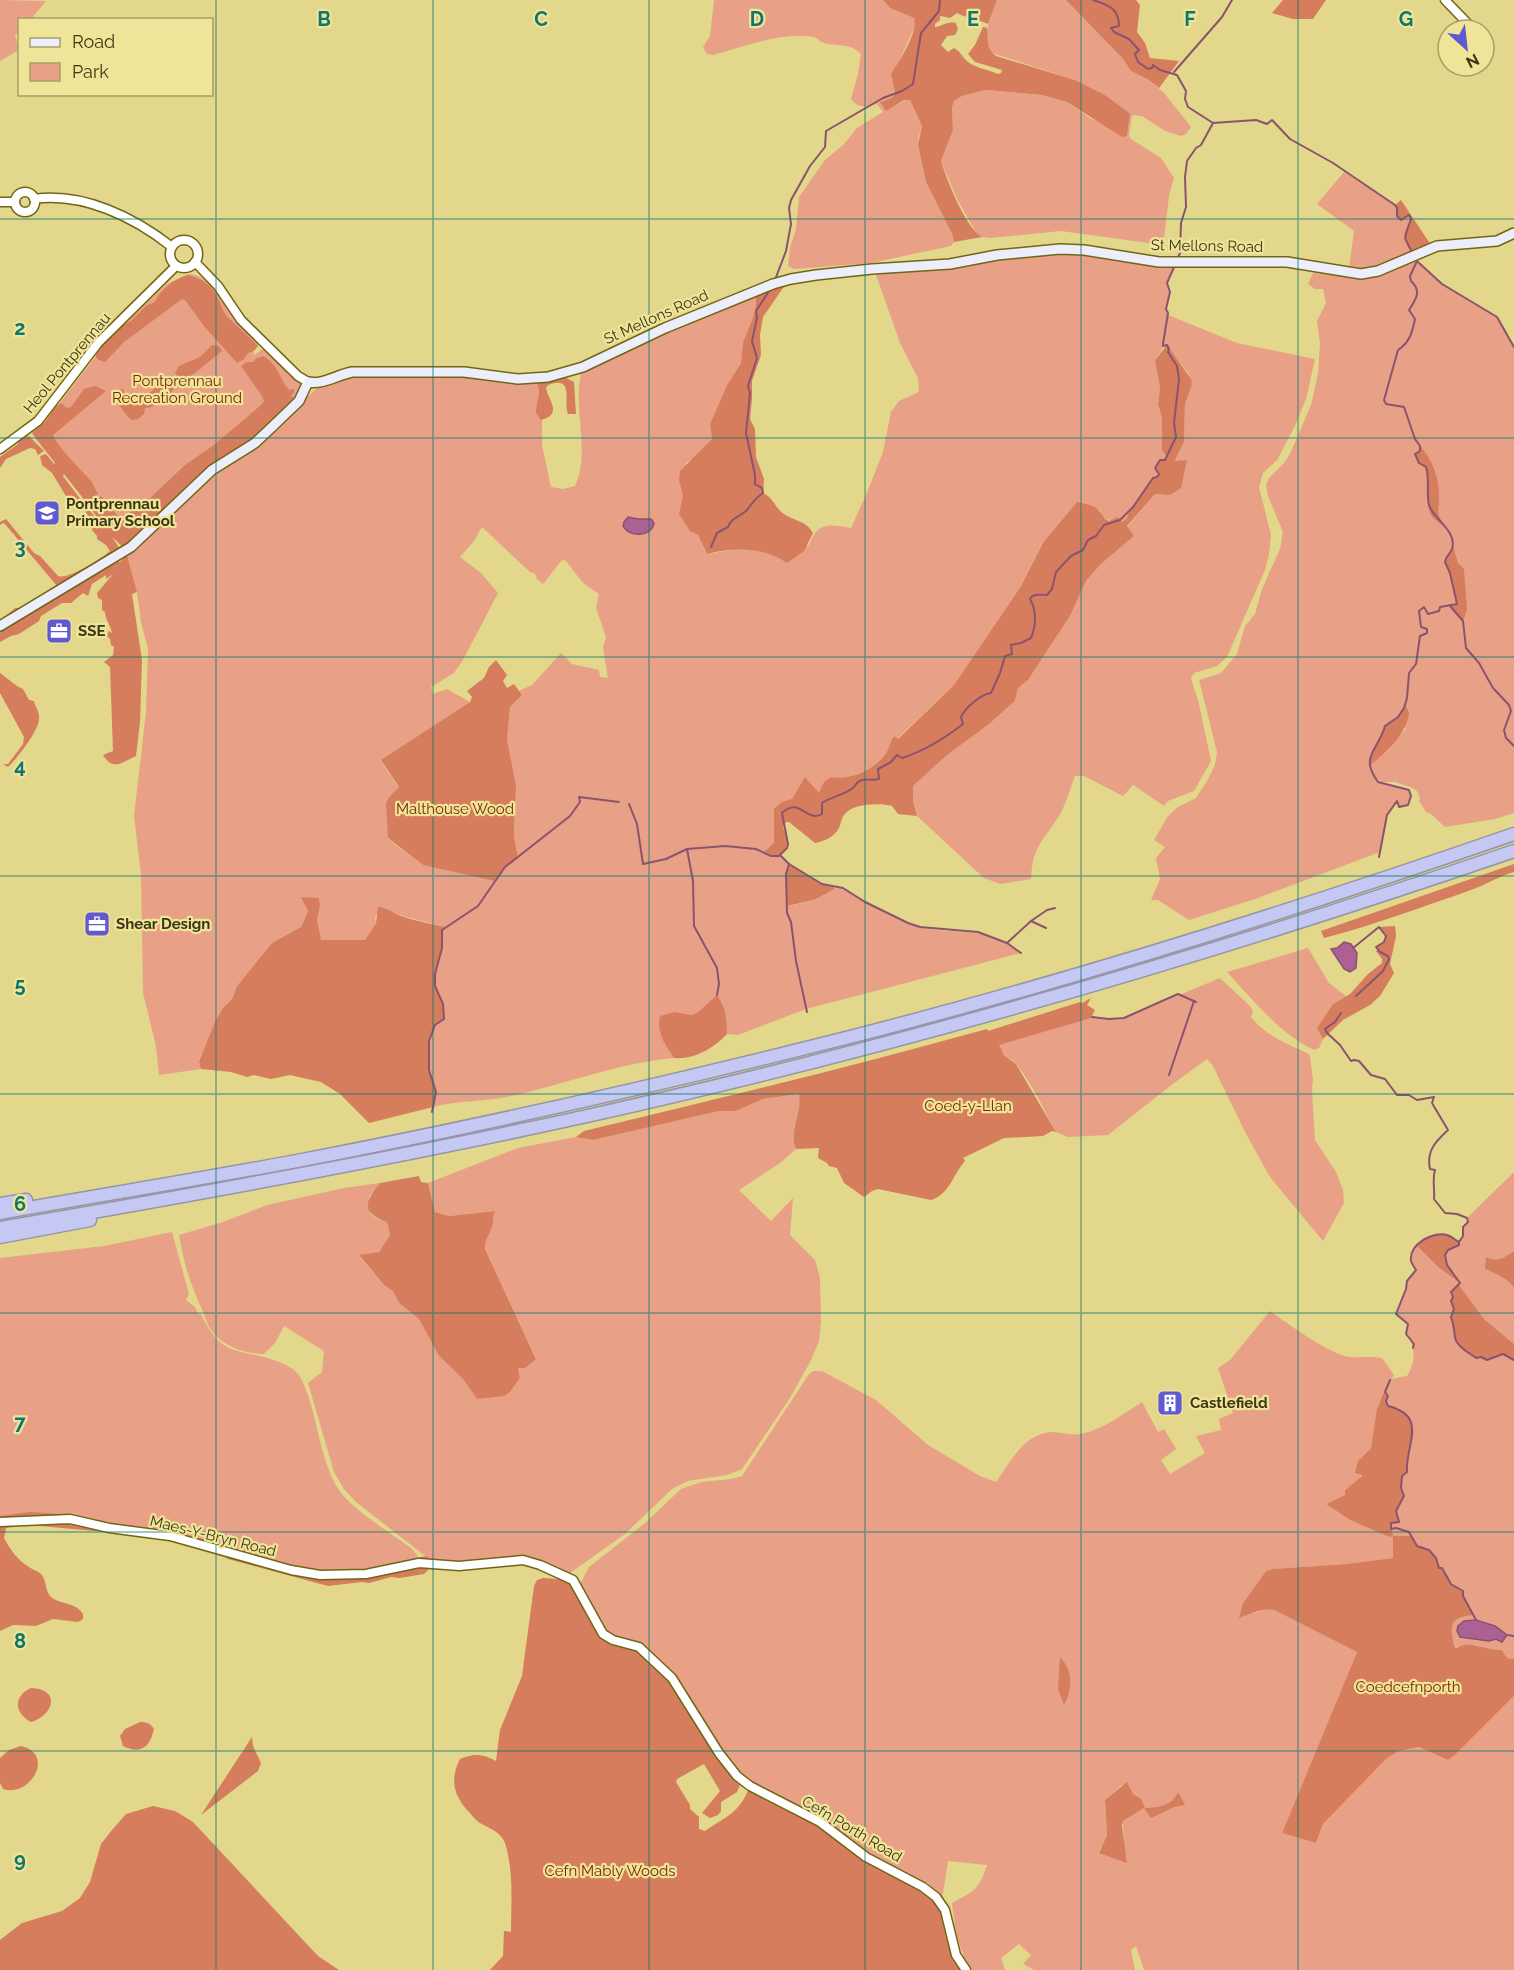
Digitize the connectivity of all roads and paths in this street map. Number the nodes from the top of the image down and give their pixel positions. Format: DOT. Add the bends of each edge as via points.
graph roads {
  1 [pos="1444,0"];
  2 [pos="1461,18"];
  3 [pos="34,200"];
  4 [pos="0,202"];
  5 [pos="15,202"];
  6 [pos="1514,233"];
  7 [pos="172,247"];
  8 [pos="195,262"];
  9 [pos="176,266"];
  10 [pos="308,382"];
  11 [pos="1,451"];
  12 [pos="0,626"];
  13 [pos="1514,834"];
  14 [pos="1514,851"];
  15 [pos="185,1181"];
  16 [pos="188,1196"];
  17 [pos="0,1204"];
  18 [pos="0,1213"];
  19 [pos="0,1228"];
  20 [pos="0,1237"];
  21 [pos="0,1522"];
  22 [pos="419,1563"];
  23 [pos="966,1970"];
  1 -- 2 [label="street"];
  3 -- 5 [label="street" via="23,192"];
  3 -- 5 [label="street" via="27,211 18,209"];
  3 -- 7 [label="street" via="63,199 105,209 136,222"];
  4 -- 5 [label="street"];
  6 -- 10 [label="main road, St Mellons Road" via="1497,241 1437,246 1362,274 1287,262 1159,262 1060,249 791,279 665,328 574,371 548,377 352,372 322,382"];
  7 -- 8 [label="street" via="183,240 191,242 198,254"];
  7 -- 9 [label="street" via="171,259"];
  8 -- 9 [label="street" via="184,268"];
  8 -- 10 [label="street" via="221,289 241,320"];
  9 -- 11 [label="street, Heol Pontprennau" via="98,343 38,421"];
  10 -- 12 [label="main road" via="299,401 273,427 212,470 131,547"];
  13 -- 15 [label="highway" via="1276,914 1019,991 844,1038 590,1100"];
  14 -- 16 [label="highway" via="1183,958 836,1056 582,1117"];
  15 -- 17 [label="highway" via="72,1192"];
  15 -- 18 [label="highway"];
  16 -- 19 [label="highway"];
  16 -- 20 [label="highway" via="74,1224"];
  21 -- 22 [label="street, Maes-Y-Bryn Road" via="70,1519 170,1536 320,1575 366,1574"];
  22 -- 23 [label="street, Cefn Porth Road" via="459,1566 523,1560 573,1580 603,1634 639,1647 672,1678 719,1753 747,1785 820,1822 866,1857 936,1898 945,1910 956,1955"];
}
